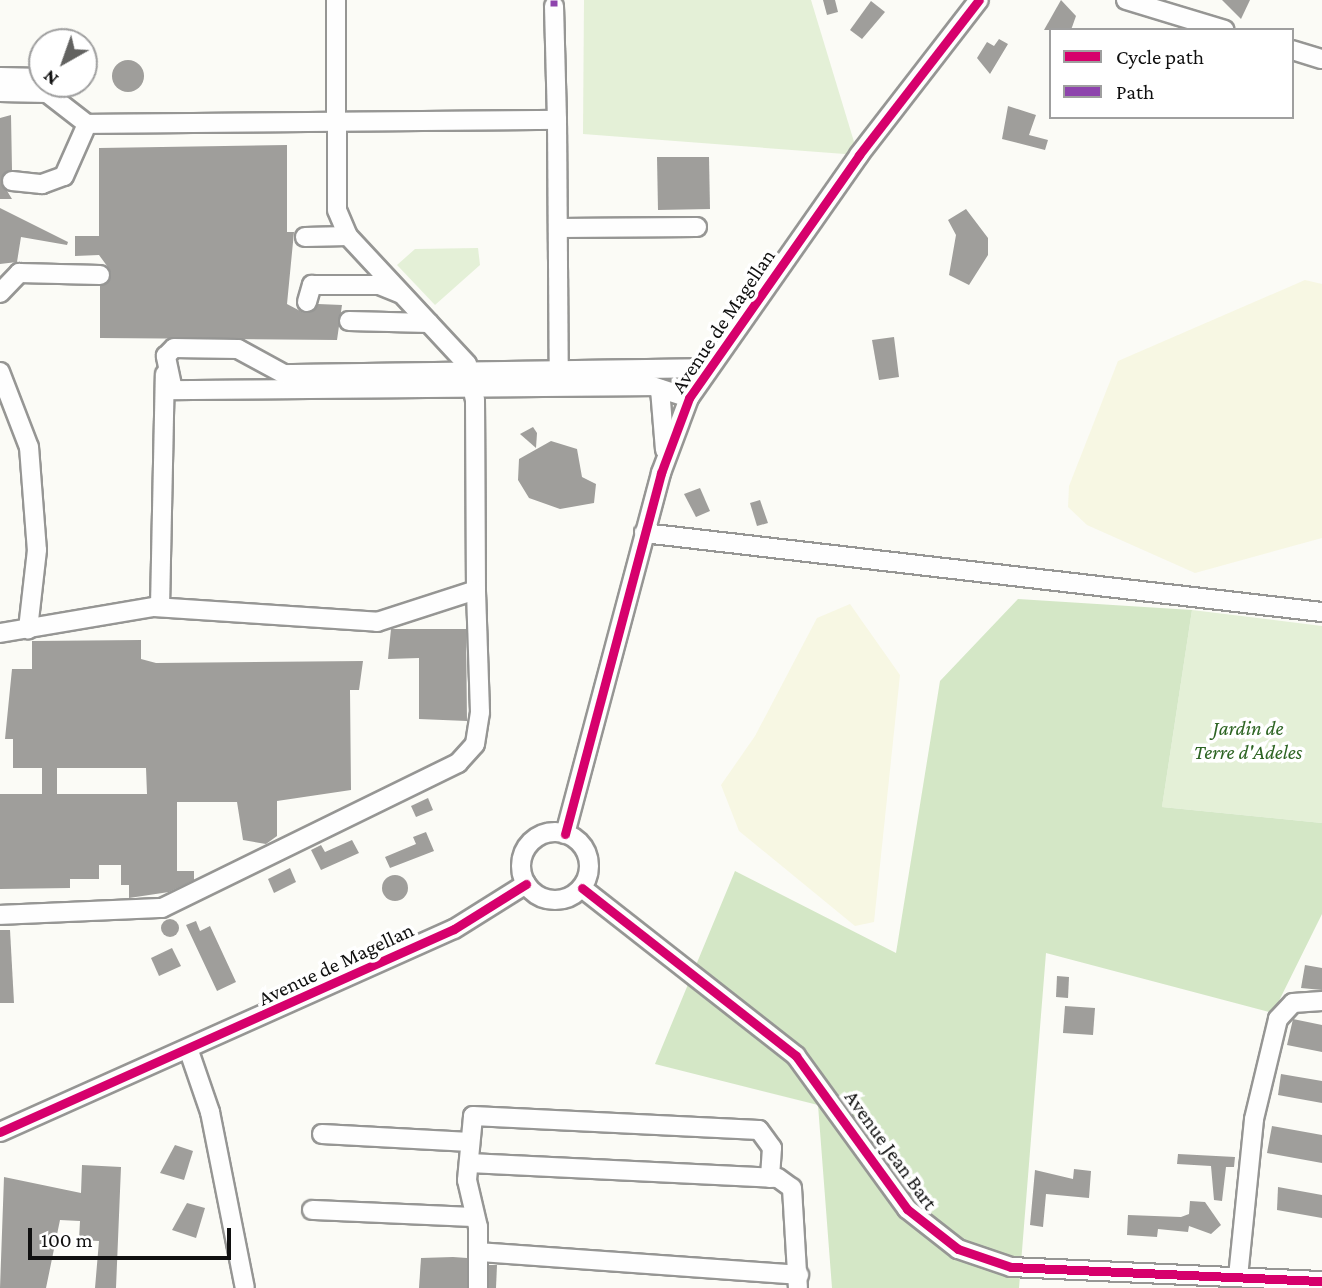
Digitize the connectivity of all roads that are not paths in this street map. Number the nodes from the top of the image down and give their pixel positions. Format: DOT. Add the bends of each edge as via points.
graph roads {
  1 [pos="336,0"];
  2 [pos="979,0"];
  3 [pos="1126,0"];
  4 [pos="554,6"];
  5 [pos="1218,28"];
  6 [pos="1294,51"];
  7 [pos="1322,59"];
  8 [pos="0,77"];
  9 [pos="28,82"];
  10 [pos="28,88"];
  11 [pos="0,92"];
  12 [pos="60,98"];
  13 [pos="557,120"];
  14 [pos="337,121"];
  15 [pos="87,124"];
  16 [pos="12,181"];
  17 [pos="559,228"];
  18 [pos="697,228"];
  19 [pos="348,236"];
  20 [pos="305,237"];
  21 [pos="100,275"];
  22 [pos="382,281"];
  23 [pos="0,293"];
  24 [pos="307,302"];
  25 [pos="349,321"];
  26 [pos="429,323"];
  27 [pos="559,368"];
  28 [pos="708,368"];
  29 [pos="0,372"];
  30 [pos="165,374"];
  31 [pos="469,379"];
  32 [pos="284,381"];
  33 [pos="558,386"];
  34 [pos="660,389"];
  35 [pos="689,398"];
  36 [pos="665,460"];
  37 [pos="644,533"];
  38 [pos="477,590"];
  39 [pos="160,607"];
  40 [pos="1322,612"];
  41 [pos="28,629"];
  42 [pos="0,633"];
  43 [pos="565,834"];
  44 [pos="526,884"];
  45 [pos="582,888"];
  46 [pos="0,915"];
  47 [pos="1322,1001"];
  48 [pos="189,1051"];
  49 [pos="0,1132"];
  50 [pos="322,1135"];
  51 [pos="470,1142"];
  52 [pos="468,1163"];
  53 [pos="771,1178"];
  54 [pos="312,1210"];
  55 [pos="475,1217"];
  56 [pos="479,1252"];
  57 [pos="1238,1277"];
  58 [pos="1322,1281"];
  59 [pos="798,1282"];
  60 [pos="245,1288"];
  61 [pos="478,1288"];
  1 -- 14 [label="street"];
  2 -- 28 [label="street, Avenue de Magellan"];
  3 -- 5 [label="street"];
  4 -- 13 [label="street"];
  6 -- 7 [label="street"];
  8 -- 9 [label="street"];
  10 -- 11 [label="street"];
  12 -- 15 [label="street"];
  13 -- 14 [label="street"];
  13 -- 17 [label="street"];
  14 -- 15 [label="street"];
  14 -- 19 [label="street" via="337,210"];
  15 -- 16 [label="street" via="64,176 42,184"];
  17 -- 18 [label="street"];
  17 -- 27 [label="street"];
  19 -- 20 [label="street"];
  19 -- 22 [label="street"];
  21 -- 23 [label="street" via="19,273"];
  22 -- 24 [label="street" via="312,285"];
  22 -- 26 [label="street"];
  25 -- 26 [label="street"];
  26 -- 31 [label="street"];
  27 -- 28 [label="street"];
  27 -- 31 [label="street"];
  27 -- 33 [label="street"];
  28 -- 35 [label="street, Avenue de Magellan"];
  29 -- 41 [label="street" via="29,447 37,550"];
  30 -- 32 [label="street" via="173,390"];
  30 -- 32 [label="street" via="166,356 174,348 238,349"];
  30 -- 39 [label="street"];
  31 -- 32 [label="street"];
  31 -- 33 [label="street"];
  31 -- 38 [label="street"];
  33 -- 34 [label="street"];
  34 -- 35 [label="street"];
  34 -- 36 [label="street"];
  35 -- 36 [label="street, Avenue de Magellan"];
  36 -- 37 [label="street, Avenue de Magellan"];
  37 -- 40 [label="street"];
  37 -- 43 [label="street, Avenue de Magellan"];
  38 -- 39 [label="street" via="377,622"];
  38 -- 46 [label="street" via="480,712 475,744 458,763 162,908"];
  39 -- 41 [label="street"];
  41 -- 42 [label="street"];
  43 -- 44 [label="street" via="532,841 522,861"];
  43 -- 45 [label="street" via="588,857"];
  44 -- 45 [label="street" via="553,900"];
  44 -- 48 [label="street, Avenue de Magellan" via="454,929"];
  45 -- 57 [label="street, Avenue Jean Bart" via="796,1056 907,1209 958,1249 1011,1267"];
  47 -- 57 [label="street" via="1293,1003 1278,1019 1254,1119"];
  48 -- 49 [label="street, Avenue de Magellan"];
  48 -- 60 [label="street" via="210,1112"];
  50 -- 51 [label="street"];
  51 -- 52 [label="street"];
  51 -- 53 [label="street" via="472,1116 484,1115 759,1130 772,1148"];
  52 -- 53 [label="street"];
  52 -- 55 [label="street"];
  53 -- 59 [label="street" via="792,1188"];
  54 -- 55 [label="street"];
  55 -- 56 [label="street"];
  56 -- 59 [label="street"];
  56 -- 61 [label="street"];
  57 -- 58 [label="street, Avenue Jean Bart"];
}
